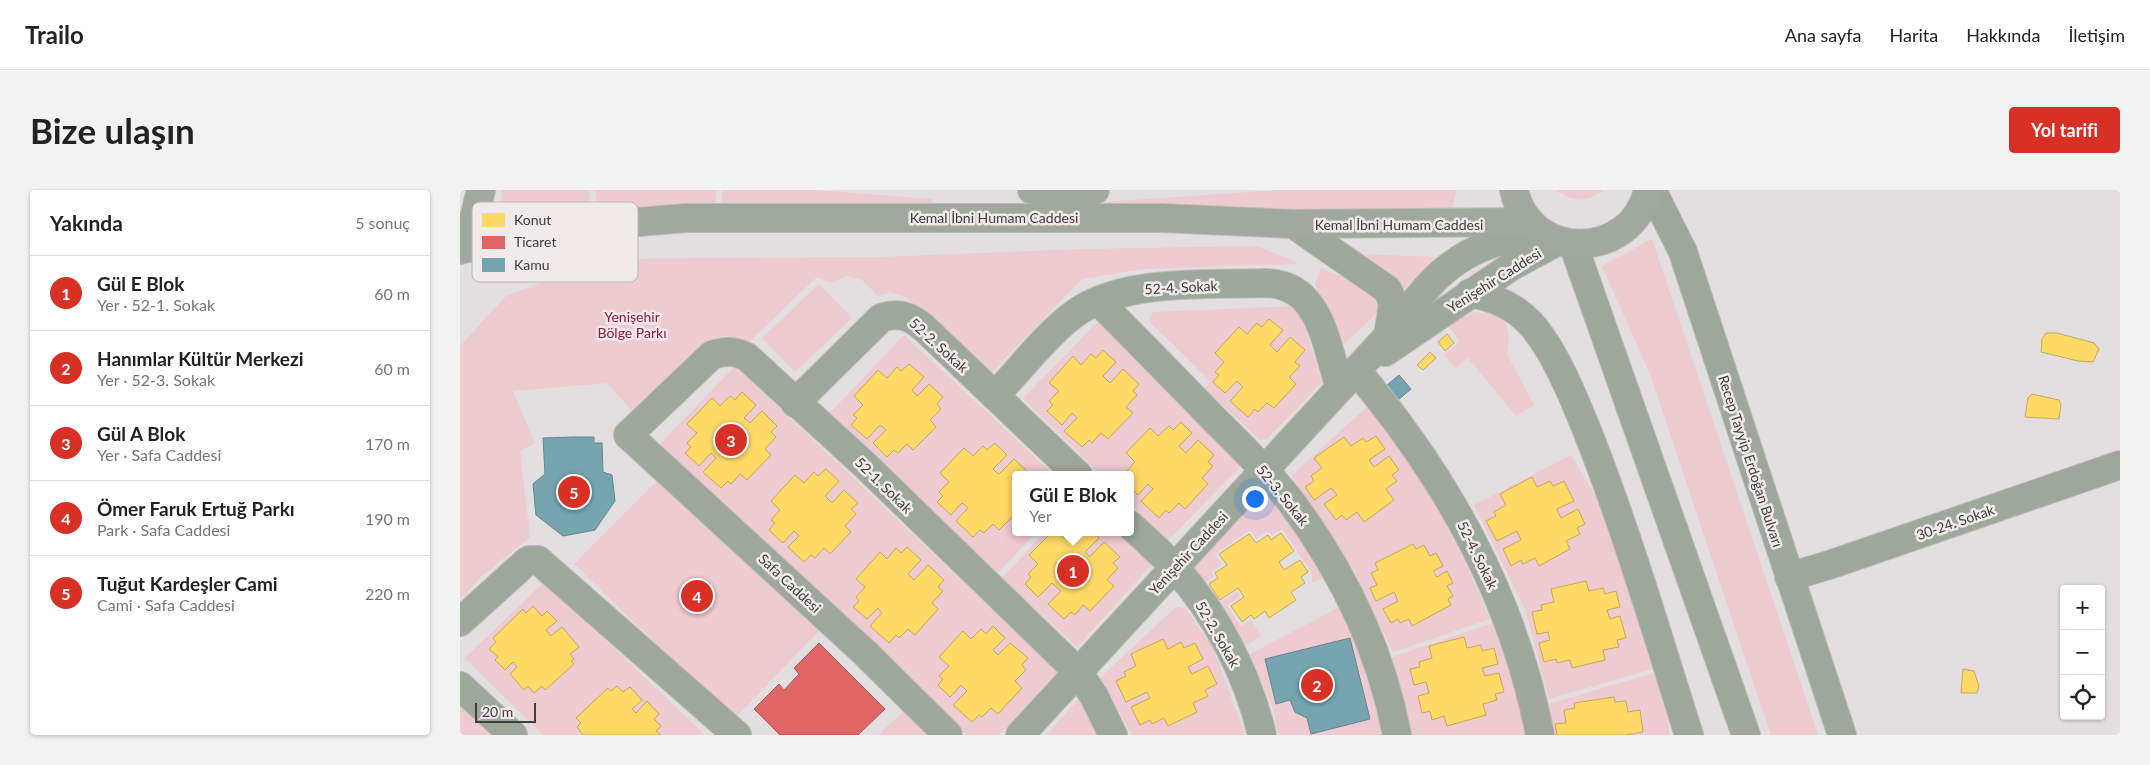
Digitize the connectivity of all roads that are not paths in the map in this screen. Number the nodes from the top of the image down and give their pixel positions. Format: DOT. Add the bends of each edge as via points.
graph roads {
  1 [pos="1032,190"];
  2 [pos="1095,190"];
  3 [pos="1514,190"];
  4 [pos="1650,190"];
  5 [pos="638,222"];
  6 [pos="472,224"];
  7 [pos="1293,224"];
  8 [pos="1552,236"];
  9 [pos="460,243"];
  10 [pos="1470,293"];
  11 [pos="1098,301"];
  12 [pos="1388,336"];
  13 [pos="1348,379"];
  14 [pos="995,396"];
  15 [pos="795,402"];
  16 [pos="628,435"];
  17 [pos="2120,465"];
  18 [pos="1264,470"];
  19 [pos="1074,471"];
  20 [pos="1134,529"];
  21 [pos="1174,567"];
  22 [pos="1789,577"];
  23 [pos="460,622"];
  24 [pos="1078,672"];
  25 [pos="460,686"];
  26 [pos="513,735"];
  27 [pos="737,735"];
  28 [pos="948,735"];
  29 [pos="1020,735"];
  30 [pos="1113,735"];
  31 [pos="1262,735"];
  32 [pos="1397,735"];
  33 [pos="1540,735"];
  34 [pos="1689,735"];
  35 [pos="1746,735"];
  36 [pos="1842,735"];
  1 -- 2 [label="main road, Kemal İbni Humam Caddesi"];
  3 -- 8 [label="main road" via="1518,204"];
  4 -- 8 [label="main road, Kemal İbni Humam Caddesi" via="1638,214 1622,230 1602,241"];
  4 -- 22 [label="street, Recep Tayyip Erdoğan Bulvarı" via="1683,252"];
  5 -- 7 [label="main road, Kemal İbni Humam Caddesi" via="686,218 1162,218"];
  6 -- 9 [label="main road"];
  7 -- 8 [label="main road, Kemal İbni Humam Caddesi"];
  7 -- 12 [label="street" via="1388,290 1393,304"];
  8 -- 10 [label="street, Yenişehir Caddesi"];
  8 -- 12 [label="street, Yenişehir Caddesi" via="1495,243 1459,257 1427,287"];
  8 -- 35 [label="street"];
  10 -- 13 [label="street, Yenişehir Caddesi"];
  10 -- 34 [label="street" via="1511,307 1531,324 1546,345 1574,399 1616,504"];
  11 -- 13 [label="street, 52-4. Sokak" via="1114,294 1149,287 1287,285 1297,290 1312,306"];
  11 -- 14 [label="street, 52-4. Sokak" via="1069,318"];
  11 -- 18 [label="street, 52-3. Sokak"];
  12 -- 13 [label="street, Yenişehir Caddesi"];
  13 -- 18 [label="street, Yenişehir Caddesi"];
  13 -- 33 [label="street, 52-4. Sokak" via="1421,453 1470,535 1510,627"];
  14 -- 15 [label="street, 52-2. Sokak" via="914,320 908,316 891,315 881,318"];
  14 -- 19 [label="street, 52-2. Sokak"];
  15 -- 16 [label="street, 52-1. Sokak" via="747,357 724,351 704,361"];
  15 -- 24 [label="street, 52-1. Sokak"];
  16 -- 28 [label="street, Safa Caddesi" via="864,652"];
  17 -- 22 [label="street, 30-24. Sokak"];
  18 -- 21 [label="street, Yenişehir Caddesi"];
  18 -- 32 [label="street, 52-3. Sokak" via="1314,534 1354,606 1384,681"];
  20 -- 21 [label="street, 52-2. Sokak"];
  21 -- 24 [label="street, Yenişehir Caddesi"];
  21 -- 31 [label="street, 52-2. Sokak" via="1212,618 1234,658"];
  22 -- 36 [label="street, Recep Tayyip Erdoğan Bulvarı"];
  23 -- 27 [label="street" via="525,563 534,559"];
  24 -- 29 [label="street, Yenişehir Caddesi"];
  24 -- 30 [label="street, 52-1. Sokak"];
  25 -- 26 [label="street"];
}
